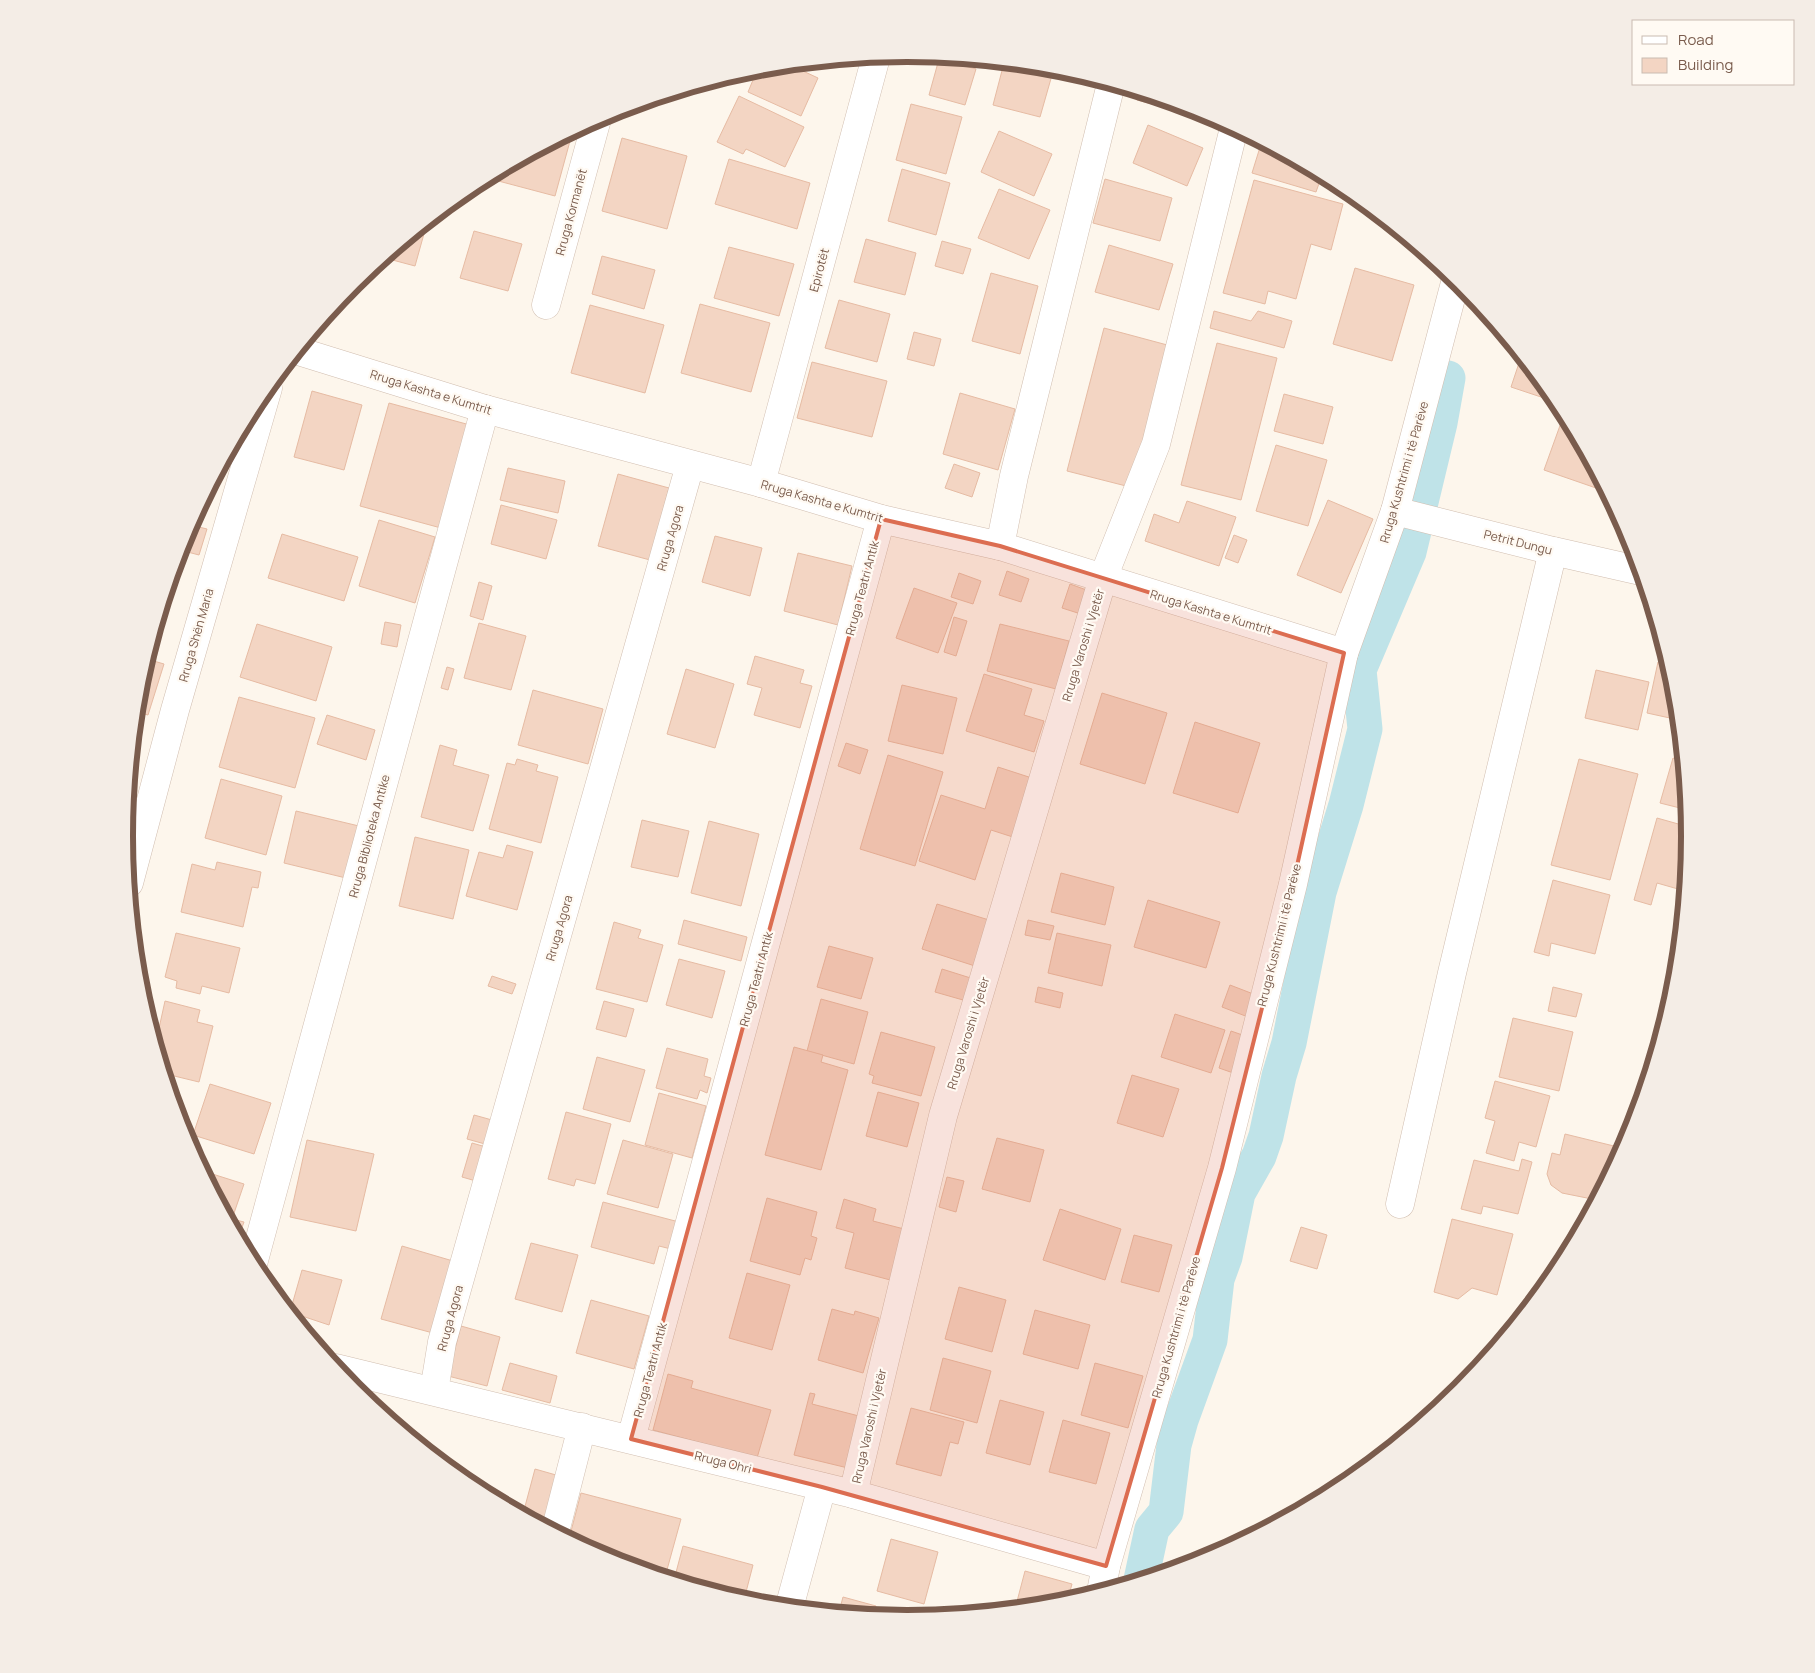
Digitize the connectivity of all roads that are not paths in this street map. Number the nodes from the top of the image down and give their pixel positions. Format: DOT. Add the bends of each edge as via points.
graph roads {
  1 [pos="874,63"];
  2 [pos="1111,90"];
  3 [pos="594,129"];
  4 [pos="1233,134"];
  5 [pos="1454,288"];
  6 [pos="546,305"];
  7 [pos="303,353"];
  8 [pos="484,409"];
  9 [pos="262,410"];
  10 [pos="690,465"];
  11 [pos="761,483"];
  12 [pos="1402,513"];
  13 [pos="881,519"];
  14 [pos="1000,546"];
  15 [pos="1553,551"];
  16 [pos="1633,569"];
  17 [pos="1103,578"];
  18 [pos="1344,653"];
  19 [pos="134,864"];
  20 [pos="1400,1204"];
  21 [pos="255,1253"];
  22 [pos="354,1377"];
  23 [pos="434,1392"];
  24 [pos="582,1427"];
  25 [pos="631,1439"];
  26 [pos="822,1487"];
  27 [pos="853,1494"];
  28 [pos="557,1527"];
  29 [pos="1104,1579"];
  30 [pos="791,1602"];
  1 -- 11 [label="street, Epirotët"];
  2 -- 14 [label="street" via="1014,476"];
  3 -- 6 [label="street, Rruga Kormanët"];
  4 -- 17 [label="street, Rruga Varoshi i Vjetër" via="1156,444"];
  5 -- 12 [label="street, Rruga Kushtrimi i të Parëve"];
  7 -- 8 [label="street, Rruga Kashta e Kumtrit"];
  8 -- 10 [label="street, Rruga Kashta e Kumtrit"];
  8 -- 21 [label="street, Rruga Biblioteka Antike"];
  9 -- 19 [label="street, Rruga Shën Maria"];
  10 -- 11 [label="street, Rruga Kashta e Kumtrit"];
  10 -- 23 [label="street, Rruga Agora" via="445,1332"];
  11 -- 13 [label="street, Rruga Kashta e Kumtrit"];
  12 -- 15 [label="street, Petrit Dungu"];
  12 -- 18 [label="street, Rruga Kushtrimi i të Parëve"];
  13 -- 14 [label="street, Rruga Kashta e Kumtrit"];
  13 -- 25 [label="street, Rruga Teatri Antik"];
  14 -- 17 [label="street, Rruga Kashta e Kumtrit"];
  15 -- 16 [label="street, Petrit Dungu"];
  15 -- 20 [label="street" via="1456,954"];
  17 -- 18 [label="street, Rruga Kashta e Kumtrit"];
  17 -- 27 [label="street, Rruga Varoshi i Vjetër" via="943,1116"];
  18 -- 29 [label="street, Rruga Kushtrimi i të Parëve" via="1292,884 1222,1168"];
  22 -- 23 [label="street, Rruga Ohri"];
  23 -- 24 [label="street, Rruga Ohri"];
  24 -- 25 [label="street, Rruga Ohri"];
  24 -- 28 [label="street"];
  25 -- 26 [label="street, Rruga Ohri"];
  26 -- 27 [label="street, Rruga Ohri"];
  26 -- 30 [label="street"];
  27 -- 29 [label="street, Rruga Ohri"];
}
